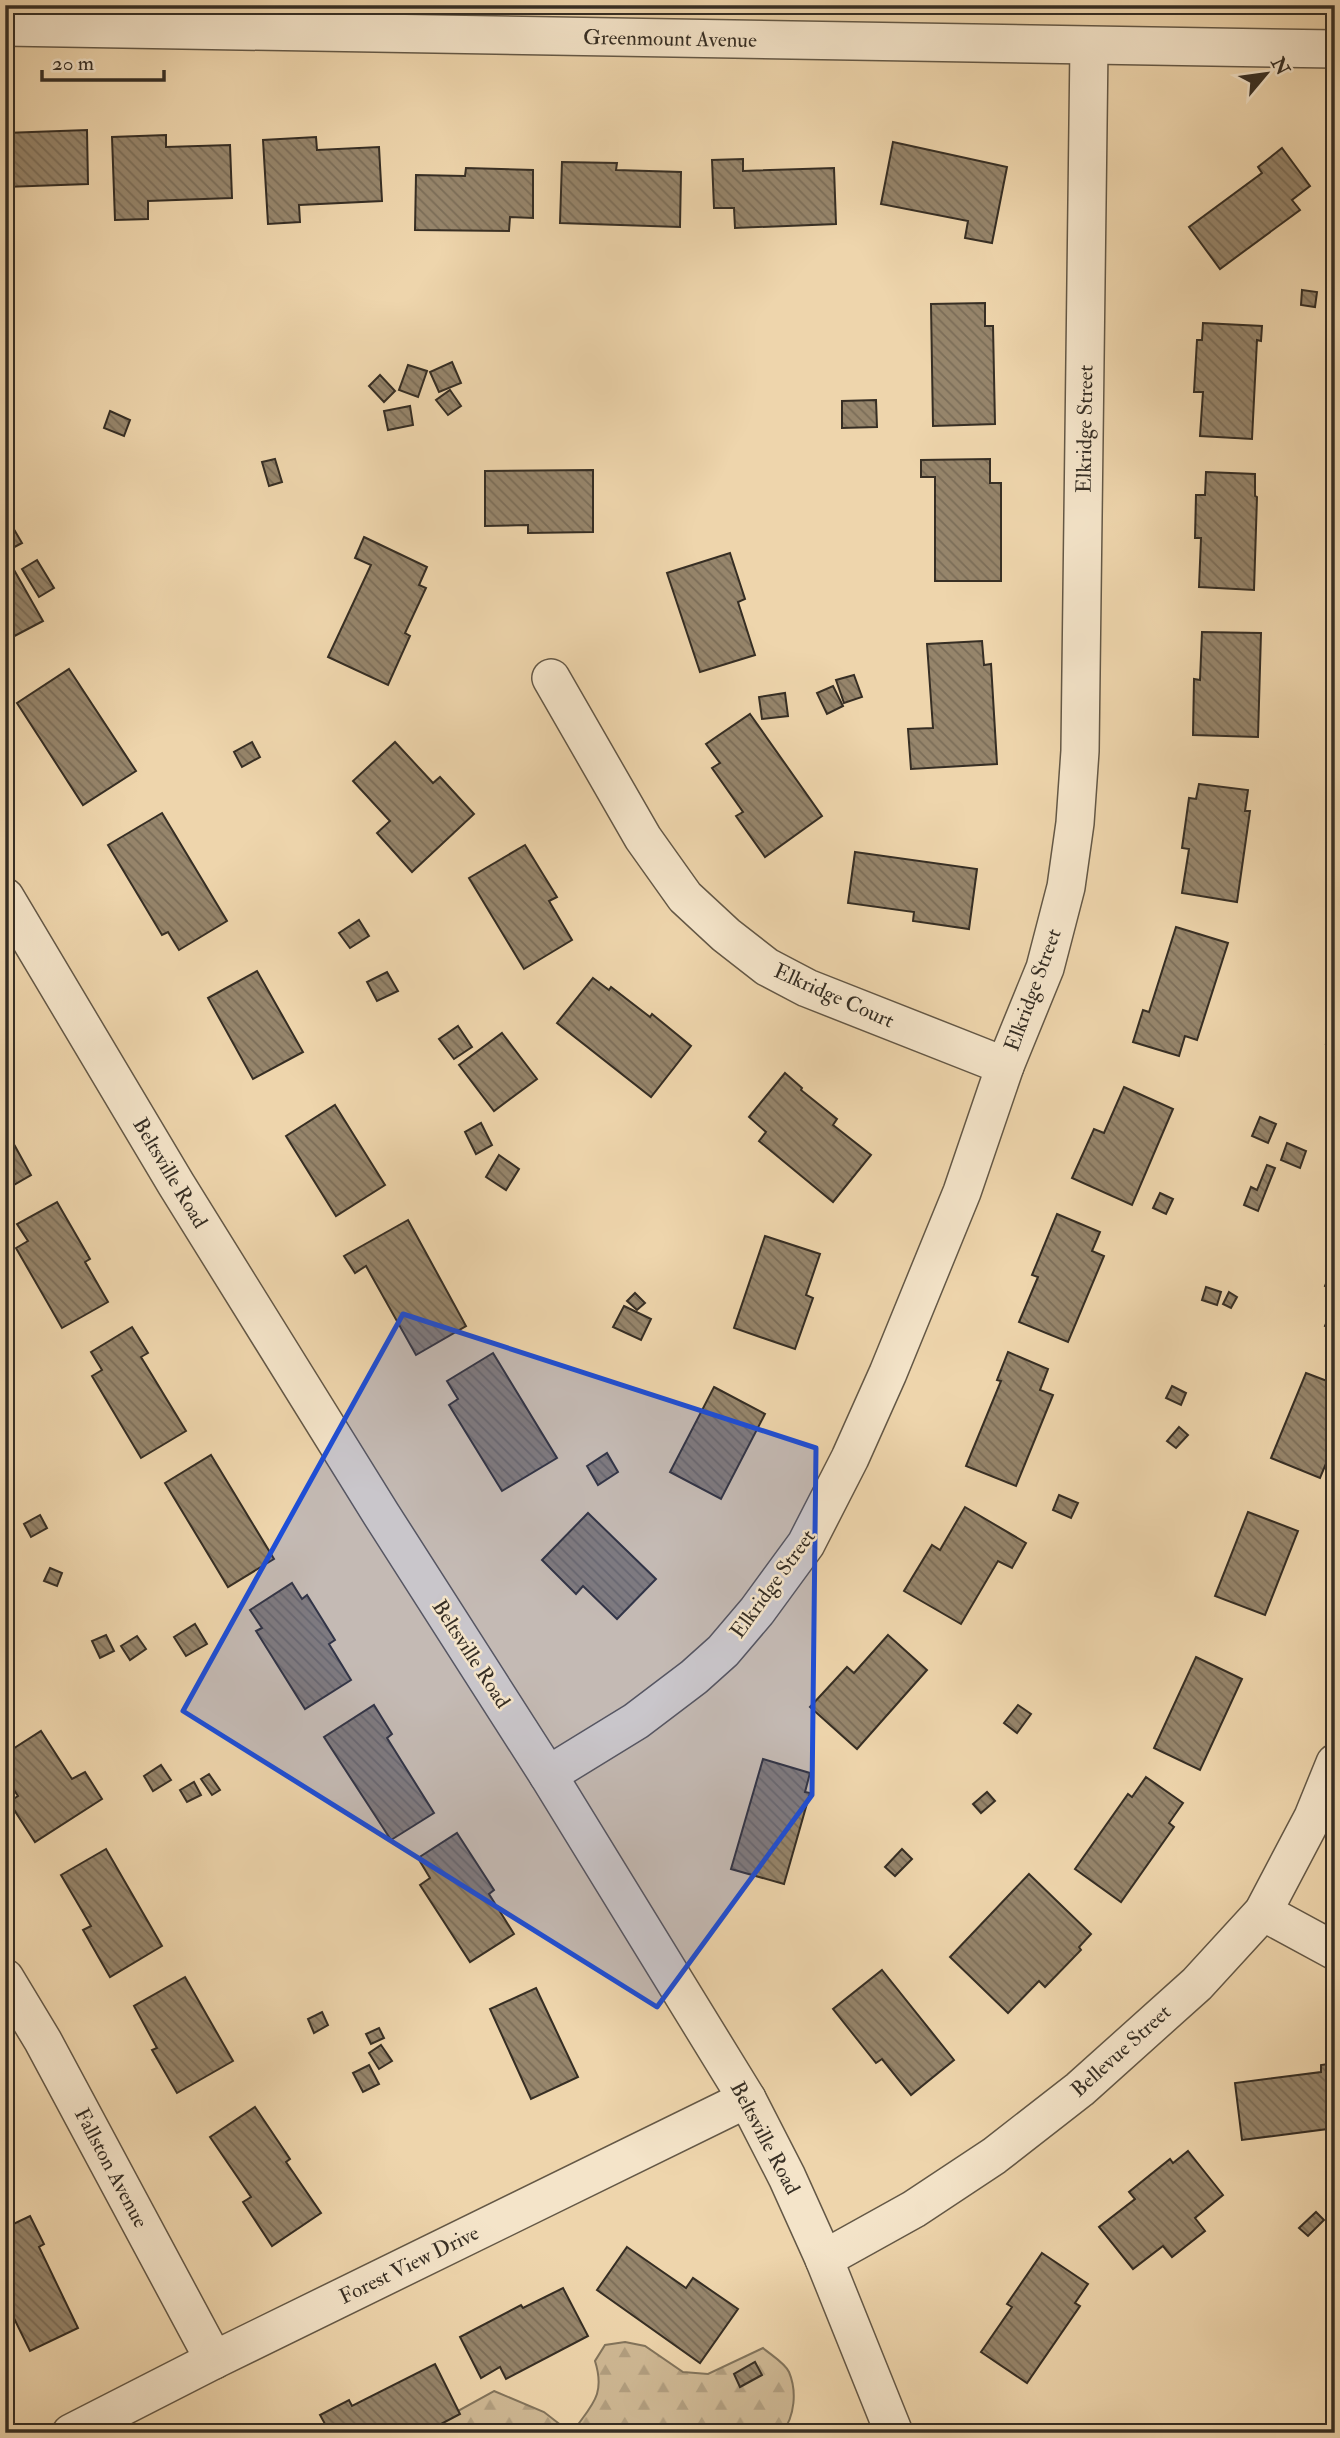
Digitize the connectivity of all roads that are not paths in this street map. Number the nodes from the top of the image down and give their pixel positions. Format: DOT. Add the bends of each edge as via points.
graph roads {
  1 [pos="5,27"];
  2 [pos="1089,46"];
  3 [pos="1335,49"];
  4 [pos="551,678"];
  5 [pos="5,897"];
  6 [pos="1005,1066"];
  7 [pos="1335,1763"];
  8 [pos="548,1775"];
  9 [pos="1262,1912"];
  10 [pos="1335,1951"];
  11 [pos="5,1978"];
  12 [pos="747,2099"];
  13 [pos="824,2259"];
  14 [pos="214,2360"];
  15 [pos="71,2433"];
  16 [pos="894,2433"];
  1 -- 2 [label="street, Greenmount Avenue"];
  2 -- 3 [label="street, Greenmount Avenue"];
  2 -- 6 [label="street, Elkridge Street" via="1080,751 1075,823 1066,887 1045,968"];
  4 -- 6 [label="street, Elkridge Court" via="643,838 685,897 726,935 767,967 807,988"];
  5 -- 8 [label="street, Beltsville Road" via="176,1184"];
  6 -- 8 [label="street, Elkridge Street" via="962,1192 888,1373 807,1544 723,1651 636,1721"];
  7 -- 9 [label="street, Bellevue Street" via="1313,1818"];
  8 -- 12 [label="street, Beltsville Road"];
  9 -- 10 [label="street"];
  9 -- 13 [label="street, Bellevue Street" via="1196,1984 1080,2089 914,2209"];
  11 -- 14 [label="street, Fallston Avenue"];
  12 -- 13 [label="street, Beltsville Road"];
  12 -- 14 [label="street, Forest View Drive"];
  13 -- 16 [label="street, Beltsville Road"];
  14 -- 15 [label="street, Forest View Drive"];
}
